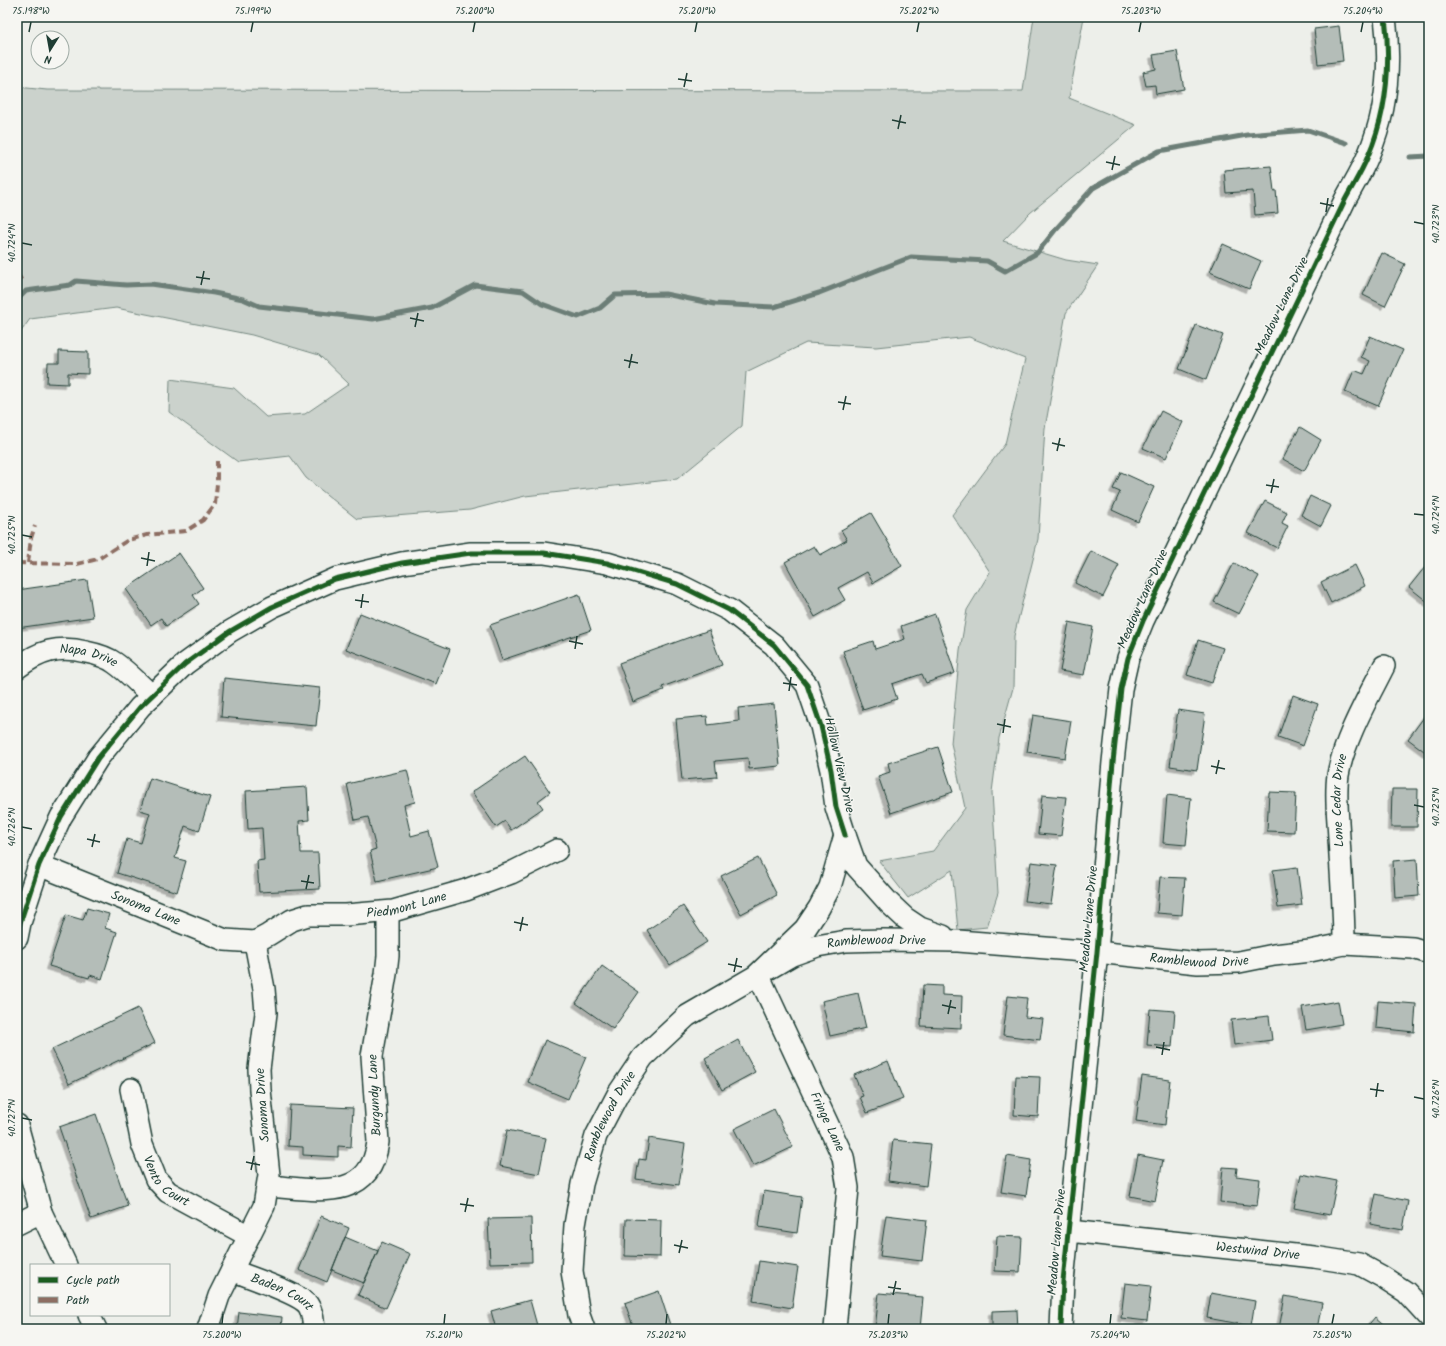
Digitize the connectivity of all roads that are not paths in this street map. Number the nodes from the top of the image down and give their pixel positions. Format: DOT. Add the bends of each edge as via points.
graph roads {
  1 [pos="1385,17"];
  2 [pos="1384,666"];
  3 [pos="17,668"];
  4 [pos="152,696"];
  5 [pos="845,835"];
  6 [pos="557,850"];
  7 [pos="39,866"];
  8 [pos="388,912"];
  9 [pos="17,938"];
  10 [pos="958,941"];
  11 [pos="254,942"];
  12 [pos="1344,944"];
  13 [pos="1097,952"];
  14 [pos="1429,953"];
  15 [pos="758,974"];
  16 [pos="131,1089"];
  17 [pos="17,1125"];
  18 [pos="268,1186"];
  19 [pos="41,1212"];
  20 [pos="17,1224"];
  21 [pos="1068,1231"];
  22 [pos="249,1236"];
  23 [pos="66,1264"];
  24 [pos="232,1270"];
  25 [pos="90,1316"];
  26 [pos="1429,1317"];
  27 [pos="96,1329"];
  28 [pos="208,1329"];
  29 [pos="314,1329"];
  30 [pos="584,1329"];
  31 [pos="835,1329"];
  32 [pos="1061,1329"];
  1 -- 13 [label="street, Meadow Lane Drive" via="1388,79 1382,113 1368,157 1143,621 1128,658 1121,690"];
  2 -- 12 [label="street, Lone Cedar Drive" via="1356,724 1338,774 1336,794 1344,902"];
  3 -- 4 [label="street, Napa Drive" via="43,652 73,648 97,654 115,663"];
  4 -- 5 [label="street, Hollow View Drive" via="185,664 229,632 272,607 335,579 402,563 471,553 544,553 607,563 677,584 729,610 774,645 807,685 820,726 831,770 836,807"];
  4 -- 7 [label="street, Hollow View Drive" via="98,758 61,817"];
  5 -- 10 [label="street, Hollow View Drive" via="856,866 894,908 920,928"];
  5 -- 15 [label="street" via="830,887 819,908 805,929"];
  6 -- 8 [label="street, Piedmont Lane" via="511,873 472,888"];
  7 -- 9 [label="street, Hollow View Drive"];
  7 -- 11 [label="street, Sonoma Lane" via="225,940"];
  8 -- 11 [label="street, Piedmont Lane" via="308,915 292,920"];
  8 -- 18 [label="street, Burgundy Lane" via="387,968 372,1056 378,1142 371,1166 354,1184 342,1188"];
  10 -- 13 [label="street, Ramblewood Drive"];
  10 -- 15 [label="street, Ramblewood Drive" via="846,941 817,946 792,955"];
  11 -- 18 [label="street, Sonoma Drive" via="264,988 266,1013 259,1069"];
  12 -- 13 [label="street, Ramblewood Drive" via="1239,962 1198,963"];
  12 -- 14 [label="street, Ramblewood Drive" via="1413,948"];
  13 -- 21 [label="street, Meadow Lane Drive"];
  15 -- 30 [label="street, Ramblewood Drive" via="687,1016 643,1057 618,1094 596,1136 582,1184 572,1271 579,1315"];
  15 -- 31 [label="street, Fringe Lane" via="844,1157 848,1188"];
  16 -- 22 [label="street, Vento Court" via="142,1144 156,1179 168,1192"];
  17 -- 19 [label="street"];
  18 -- 22 [label="street, Sonoma Drive" via="264,1206"];
  19 -- 20 [label="street"];
  19 -- 23 [label="street"];
  21 -- 26 [label="street, Westwind Drive" via="1359,1264 1406,1292"];
  21 -- 32 [label="street, Meadow Lane Drive"];
  22 -- 24 [label="street, Sonoma Drive"];
  24 -- 28 [label="street, Sonoma Drive"];
  24 -- 29 [label="street, Baden Court" via="298,1296 308,1305 313,1316"];
  25 -- 27 [label="street"];
}
